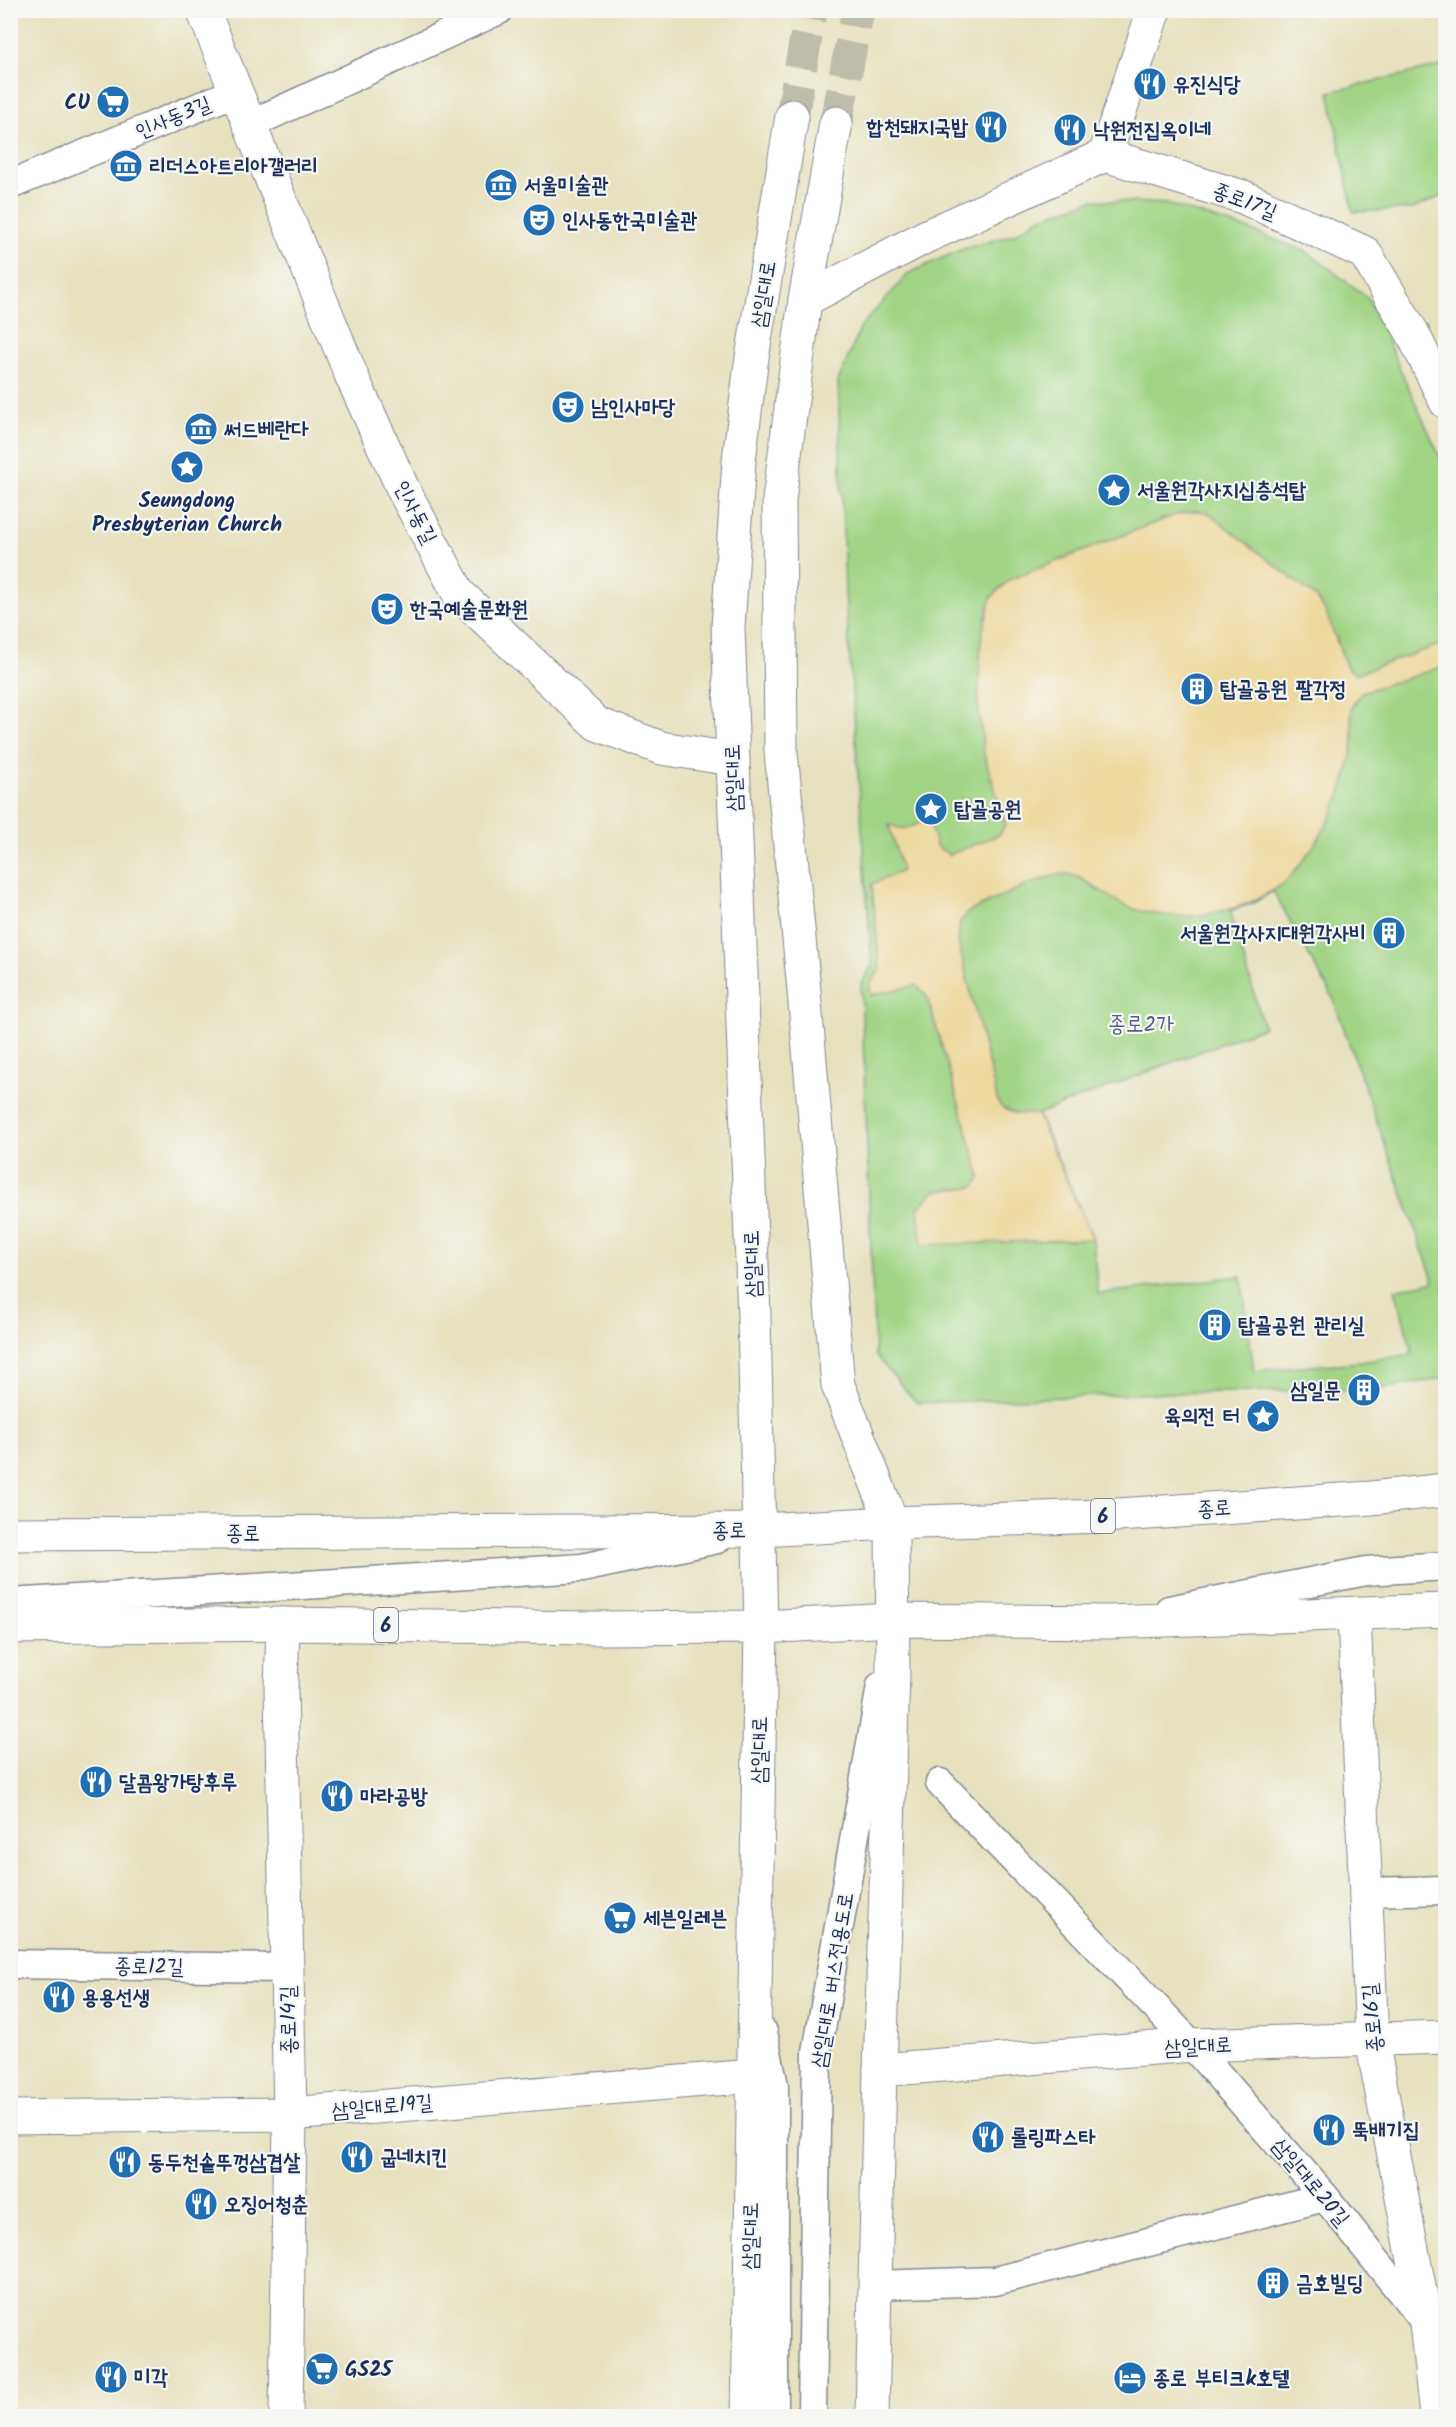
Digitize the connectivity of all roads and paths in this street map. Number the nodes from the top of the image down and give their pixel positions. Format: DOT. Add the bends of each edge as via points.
graph roads {
  1 [pos="202,10"];
  2 [pos="500,10"];
  3 [pos="1154,10"];
  4 [pos="235,92"];
  5 [pos="792,116"];
  6 [pos="836,123"];
  7 [pos="249,125"];
  8 [pos="1105,155"];
  9 [pos="10,185"];
  10 [pos="805,300"];
  11 [pos="1446,402"];
  12 [pos="732,759"];
  13 [pos="1446,1490"];
  14 [pos="892,1523"];
  15 [pos="760,1530"];
  16 [pos="10,1534"];
  17 [pos="1446,1566"];
  18 [pos="10,1603"];
  19 [pos="1446,1610"];
  20 [pos="1354,1615"];
  21 [pos="893,1620"];
  22 [pos="1108,1622"];
  23 [pos="283,1624"];
  24 [pos="10,1627"];
  25 [pos="761,1627"];
  26 [pos="940,1783"];
  27 [pos="1446,1890"];
  28 [pos="1365,1892"];
  29 [pos="10,1964"];
  30 [pos="287,1968"];
  31 [pos="755,1983"];
  32 [pos="1446,2037"];
  33 [pos="1372,2040"];
  34 [pos="1192,2045"];
  35 [pos="880,2070"];
  36 [pos="753,2076"];
  37 [pos="290,2114"];
  38 [pos="10,2117"];
  39 [pos="1325,2197"];
  40 [pos="875,2285"];
  41 [pos="1426,2323"];
  42 [pos="1438,2396"];
  43 [pos="286,2416"];
  44 [pos="748,2416"];
  45 [pos="774,2416"];
  46 [pos="812,2416"];
  47 [pos="872,2416"];
  1 -- 4 [label="main road, 인사동길"];
  2 -- 7 [label="lane"];
  3 -- 8 [label="main road"];
  4 -- 7 [label="main road, 인사동길"];
  4 -- 9 [label="lane, 인사동3길"];
  5 -- 12 [label="main road, 삼일대로" via="739,460 728,627"];
  6 -- 10 [label="main road, 삼일대로"];
  7 -- 12 [label="main road, 인사동길" via="352,377 459,594 597,724 661,748"];
  8 -- 10 [label="main road, 삼일대로" via="926,237"];
  8 -- 11 [label="main road, 종로17길" via="1243,197 1365,253 1412,332"];
  10 -- 14 [label="main road, 삼일대로" via="780,500 781,752 838,1385"];
  12 -- 15 [label="main road, 삼일대로"];
  13 -- 14 [label="main road, 종로 / 6" via="1102,1516"];
  14 -- 15 [label="main road, 종로 / 6"];
  14 -- 21 [label="main road, 삼일대로"];
  15 -- 16 [label="main road, 종로 / 6"];
  15 -- 18 [label="lane" via="582,1568"];
  15 -- 25 [label="main road, 삼일대로"];
  17 -- 22 [label="lane" via="1366,1570"];
  19 -- 20 [label="main road, 6"];
  20 -- 22 [label="main road, 6"];
  20 -- 28 [label="main road, 종로16길"];
  21 -- 22 [label="main road, 6"];
  21 -- 25 [label="main road, 6"];
  21 -- 35 [label="main road, 삼일대로"];
  21 -- 46 [label="lane, 삼일대로 버스전용도로" via="817,2052"];
  23 -- 24 [label="main road, 6"];
  23 -- 25 [label="main road, 6"];
  23 -- 30 [label="main road, 종로14길"];
  25 -- 31 [label="main road, 삼일대로"];
  26 -- 34 [label="lane, 삼일대로20길"];
  27 -- 28 [label="lane"];
  28 -- 33 [label="main road, 종로16길"];
  29 -- 30 [label="lane, 종로12길"];
  30 -- 37 [label="main road, 종로14길"];
  31 -- 36 [label="main road, 삼일대로"];
  31 -- 45 [label="lane" via="774,2086"];
  32 -- 33 [label="main road, 삼일대로"];
  33 -- 34 [label="main road, 삼일대로"];
  33 -- 41 [label="main road, 종로16길"];
  34 -- 35 [label="main road, 삼일대로"];
  34 -- 39 [label="lane, 삼일대로20길"];
  35 -- 40 [label="main road, 삼일대로"];
  36 -- 37 [label="main road, 삼일대로19길"];
  36 -- 44 [label="main road, 삼일대로"];
  37 -- 38 [label="main road, 삼일대로19길"];
  37 -- 43 [label="main road, 종로14길"];
  39 -- 40 [label="lane" via="995,2281"];
  39 -- 41 [label="lane, 삼일대로20길"];
  40 -- 47 [label="main road, 삼일대로"];
  41 -- 42 [label="main road, 종로16길"];
}
